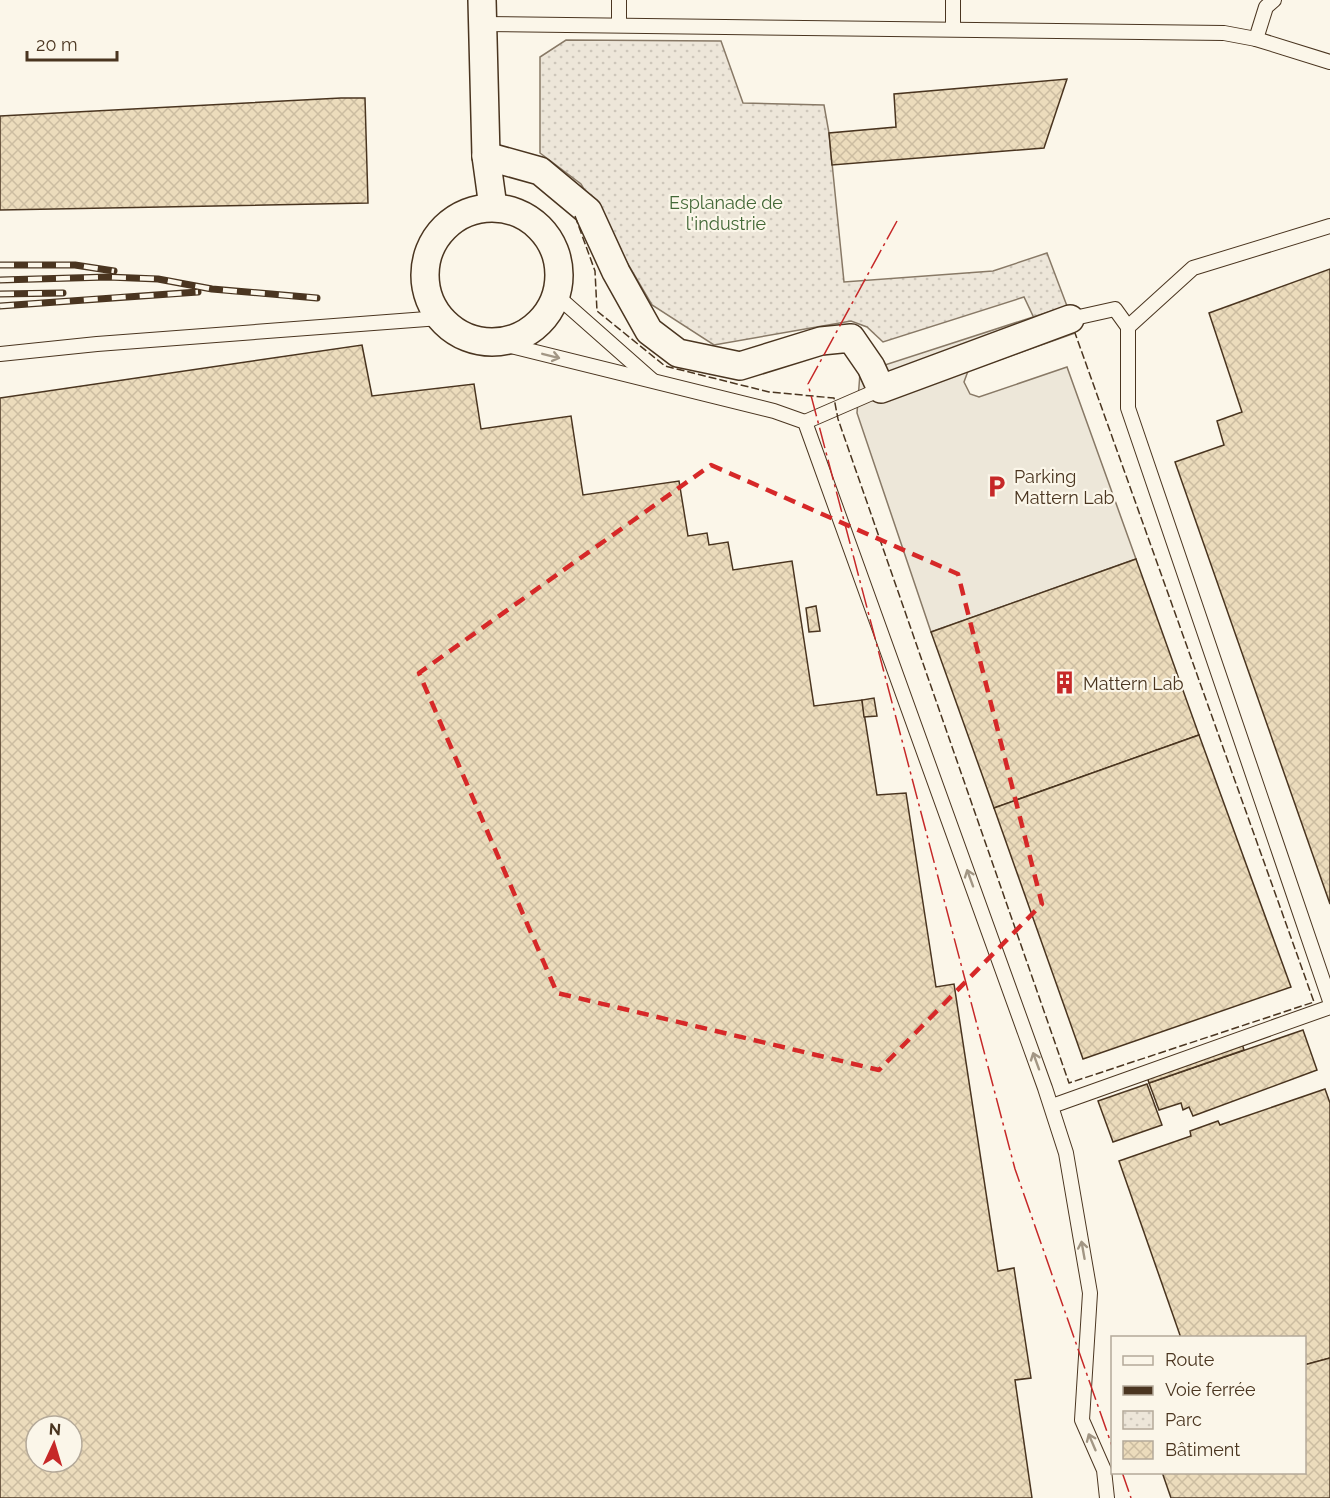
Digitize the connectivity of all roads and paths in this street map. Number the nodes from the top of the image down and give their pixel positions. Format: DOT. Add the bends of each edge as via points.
graph roads {
  1 [pos="619,0"];
  2 [pos="953,0"];
  3 [pos="1274,0"];
  4 [pos="482,12"];
  5 [pos="619,25"];
  6 [pos="953,28"];
  7 [pos="1256,39"];
  8 [pos="1330,63"];
  9 [pos="486,156"];
  10 [pos="493,207"];
  11 [pos="1330,226"];
  12 [pos="556,296"];
  13 [pos="440,318"];
  14 [pos="1070,319"];
  15 [pos="1128,327"];
  16 [pos="495,342"];
  17 [pos="0,354"];
  18 [pos="653,381"];
  19 [pos="881,389"];
  20 [pos="806,422"];
  21 [pos="1330,1001"];
  22 [pos="1330,1007"];
  23 [pos="1052,1106"];
  24 [pos="1107,1498"];
  1 -- 5 [label="lane"];
  2 -- 6 [label="lane"];
  3 -- 7 [label="lane" via="1266,7"];
  4 -- 5 [label="lane"];
  4 -- 9 [label="street"];
  5 -- 6 [label="lane"];
  6 -- 7 [label="lane" via="1224,33"];
  7 -- 8 [label="lane"];
  9 -- 10 [label="street"];
  9 -- 19 [label="street" via="540,171 588,212 649,331 678,353 740,366 821,341 852,338"];
  10 -- 12 [label="street" via="532,220 547,236 560,275"];
  10 -- 13 [label="street" via="471,211 436,236 427,256 424,278 429,299"];
  11 -- 15 [label="lane" via="1193,268"];
  12 -- 16 [label="street" via="547,315 532,329 514,339"];
  12 -- 18 [label="lane"];
  13 -- 16 [label="street" via="456,332 474,340"];
  13 -- 17 [label="lane"];
  14 -- 15 [label="lane" via="1115,309"];
  14 -- 19 [label="street"];
  15 -- 21 [label="lane" via="1128,408"];
  16 -- 18 [label="lane, one-way"];
  18 -- 20 [label="lane"];
  19 -- 20 [label="lane"];
  23 -- 20 [label="lane, one-way"];
  22 -- 23 [label="lane"];
  24 -- 23 [label="lane, one-way" via="1104,1470 1082,1420 1090,1293 1066,1153"];
}
